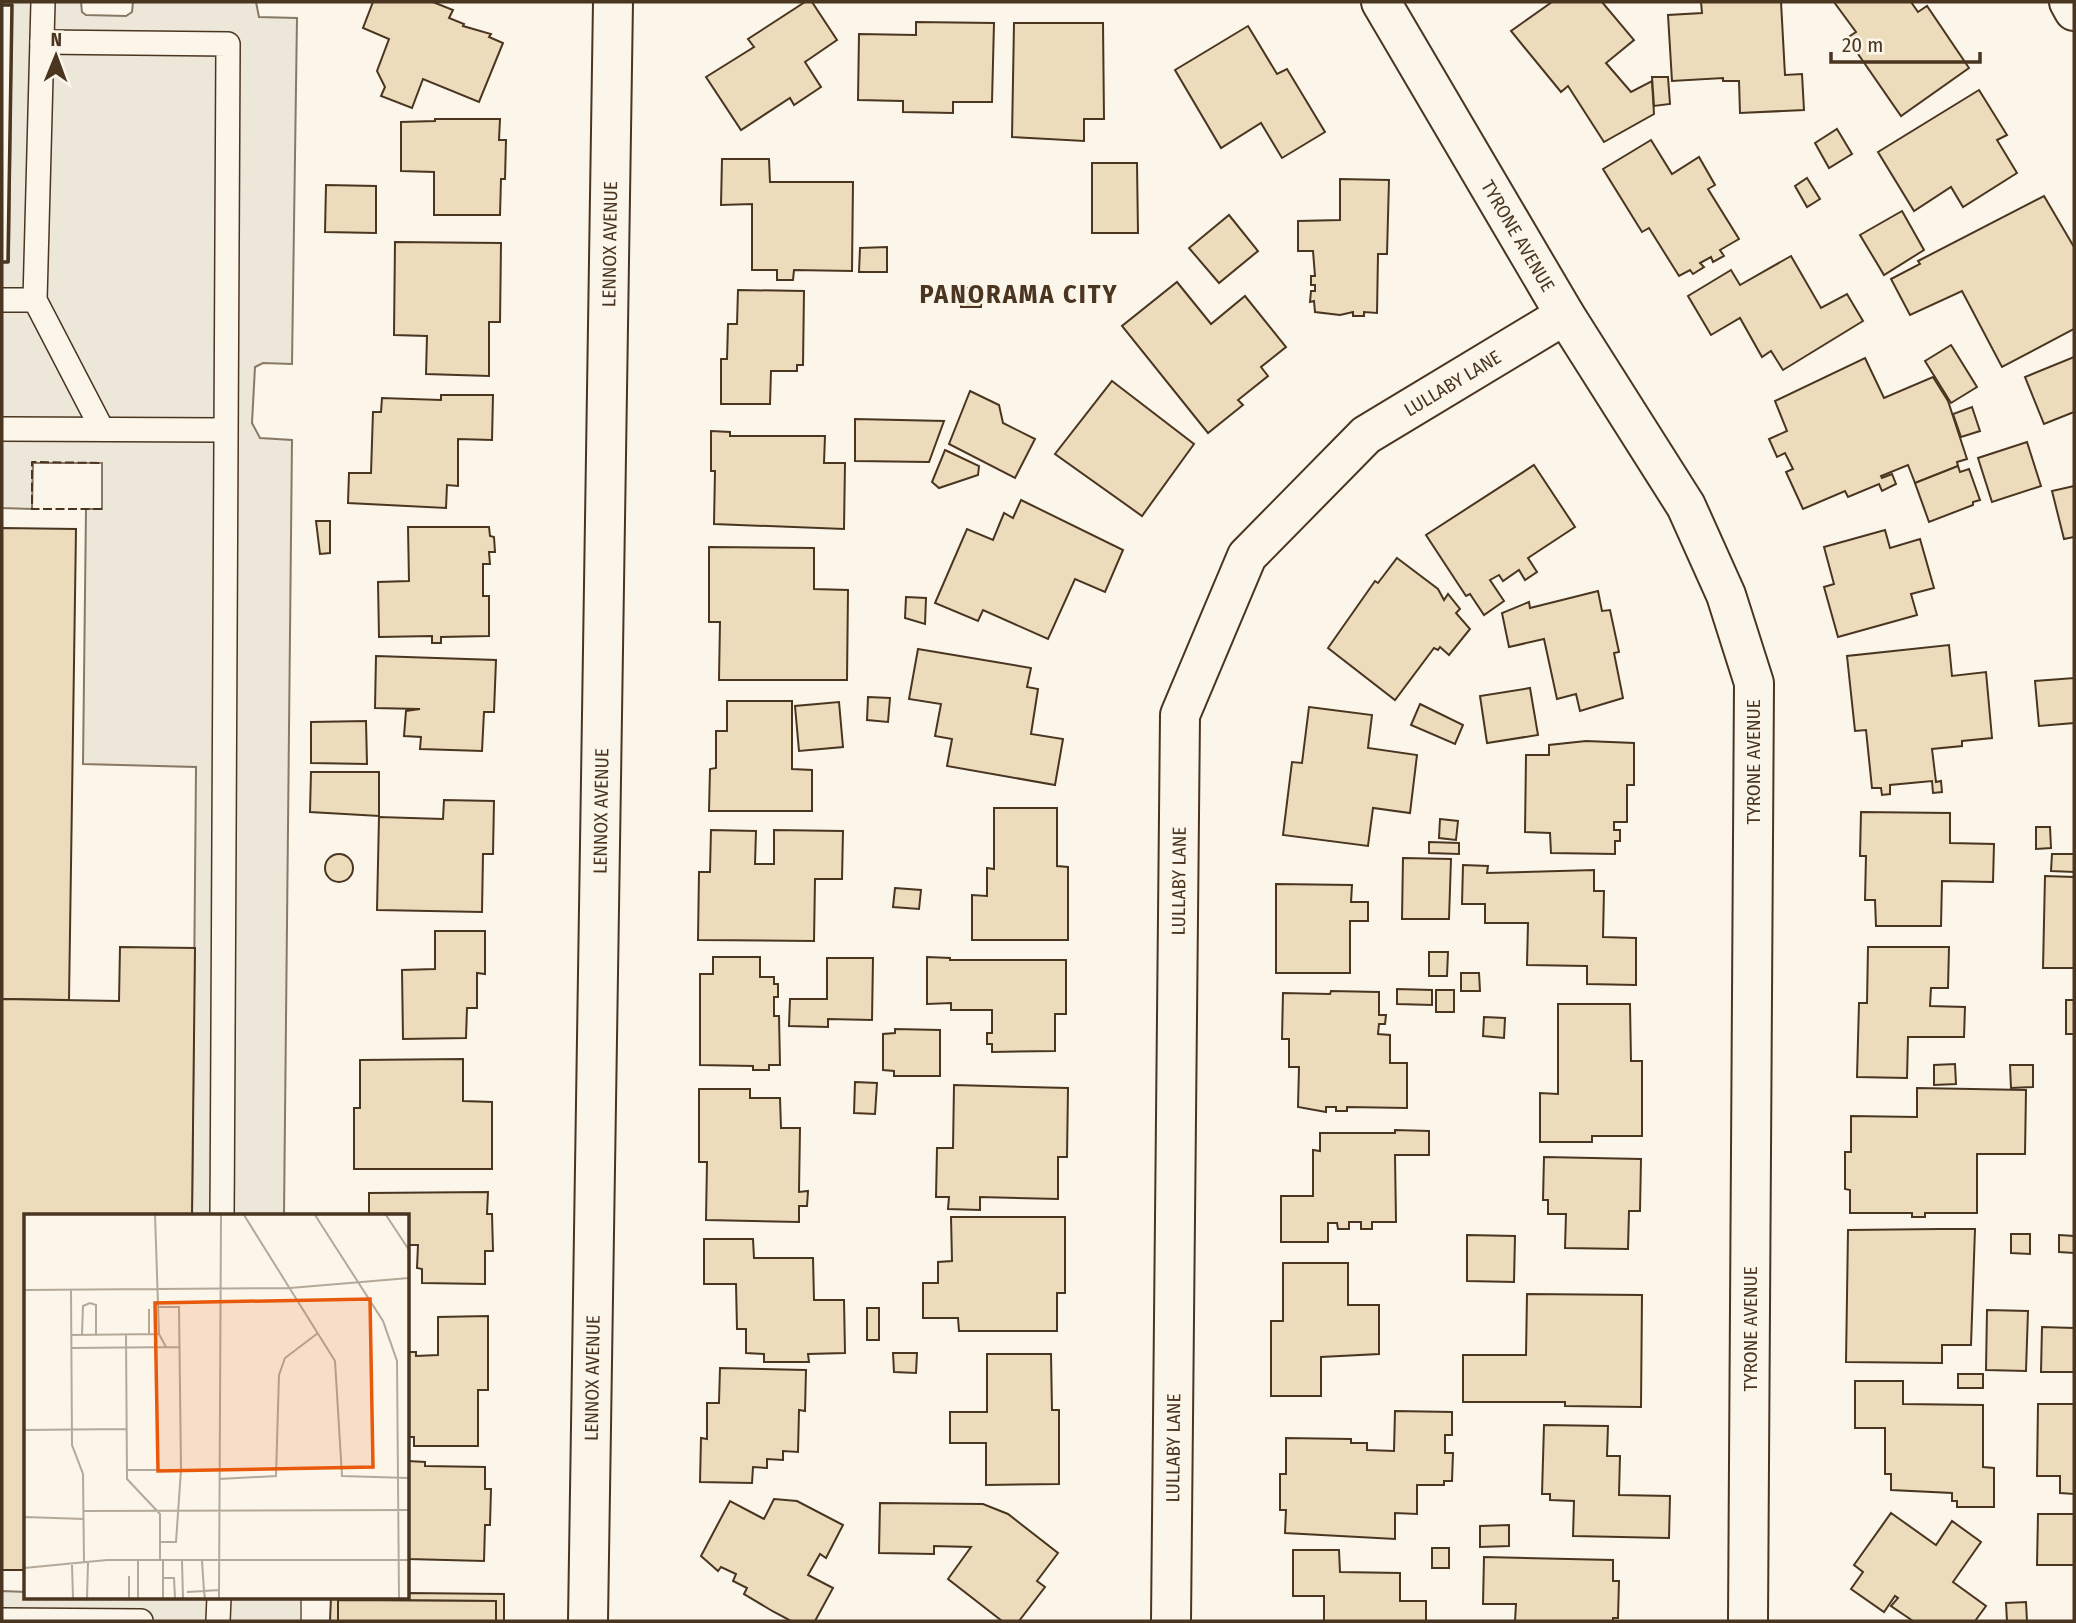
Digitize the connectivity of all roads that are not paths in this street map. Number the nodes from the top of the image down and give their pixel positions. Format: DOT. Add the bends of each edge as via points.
graph roads {
  1 [pos="43,2"];
  2 [pos="614,2"];
  3 [pos="1381,2"];
  4 [pos="2069,2"];
  5 [pos="2074,11"];
  6 [pos="42,42"];
  7 [pos="2,300"];
  8 [pos="35,300"];
  9 [pos="1565,315"];
  10 [pos="2,429"];
  11 [pos="102,429"];
  12 [pos="223,429"];
  13 [pos="222,1214"];
  14 [pos="219,1598"];
  15 [pos="2,1620"];
  16 [pos="141,1621"];
  17 [pos="218,1621"];
  18 [pos="588,1621"];
  19 [pos="1171,1621"];
  20 [pos="1748,1621"];
  1 -- 6 [label="lane"];
  2 -- 18 [label="street, LENNOX AVENUE"];
  3 -- 9 [label="street, TYRONE AVENUE"];
  4 -- 5 [label="street"];
  6 -- 8 [label="lane"];
  6 -- 12 [label="lane" via="228,44"];
  7 -- 8 [label="lane"];
  8 -- 11 [label="lane"];
  9 -- 19 [label="street, LULLABY LANE" via="1366,435 1247,556 1181,715"];
  9 -- 20 [label="street, TYRONE AVENUE" via="1686,506 1726,595 1754,683"];
  10 -- 11 [label="lane"];
  11 -- 12 [label="lane"];
  12 -- 13 [label="lane"];
  14 -- 17 [label="lane"];
  15 -- 16 [label="lane"];
}
